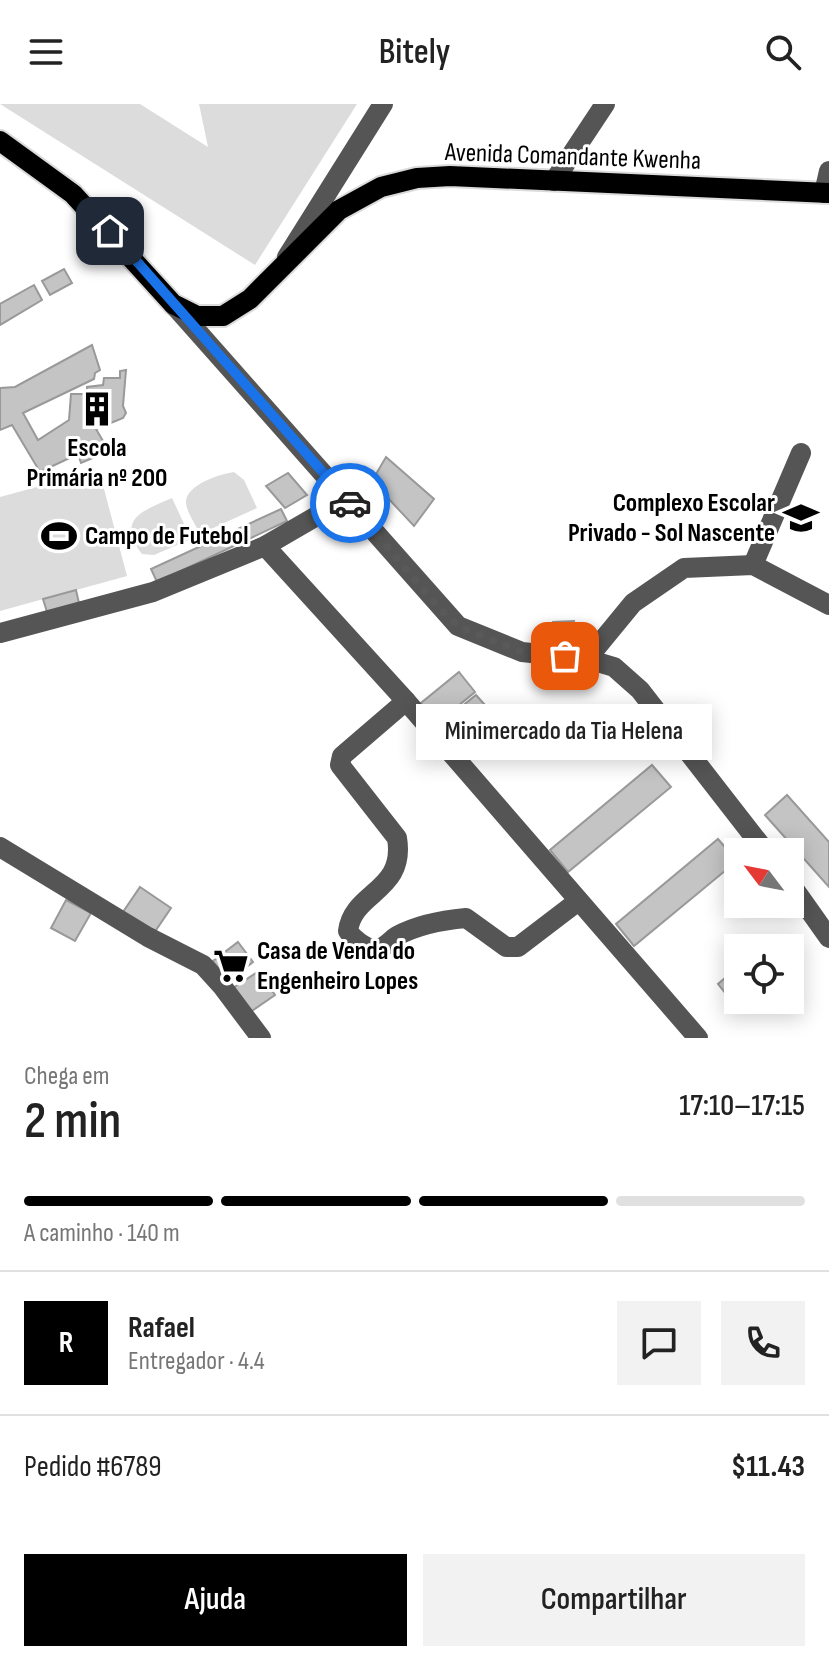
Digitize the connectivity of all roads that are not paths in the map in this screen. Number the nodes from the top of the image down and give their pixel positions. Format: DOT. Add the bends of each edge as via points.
graph roads {
  1 [pos="383,104"];
  2 [pos="605,104"];
  3 [pos="0,141"];
  4 [pos="829,171"];
  5 [pos="554,181"];
  6 [pos="826,193"];
  7 [pos="280,267"];
  8 [pos="173,304"];
  9 [pos="801,453"];
  10 [pos="346,499"];
  11 [pos="265,546"];
  12 [pos="753,565"];
  13 [pos="829,605"];
  14 [pos="0,633"];
  15 [pos="587,659"];
  16 [pos="406,701"];
  17 [pos="755,838"];
  18 [pos="0,847"];
  19 [pos="577,902"];
  20 [pos="804,903"];
  21 [pos="829,939"];
  22 [pos="686,1035"];
  23 [pos="261,1038"];
  1 -- 7 [label="street"];
  2 -- 5 [label="street"];
  3 -- 8 [label="main road, Avenida Comandante Kwenha" via="73,194"];
  4 -- 6 [label="street"];
  5 -- 6 [label="main road, Avenida Comandante Kwenha"];
  5 -- 7 [label="main road, Avenida Comandante Kwenha" via="450,176 381,187 339,210"];
  7 -- 8 [label="main road, Avenida Comandante Kwenha" via="250,299 223,316 197,316"];
  8 -- 10 [label="street"];
  9 -- 12 [label="street"];
  10 -- 11 [label="street"];
  10 -- 15 [label="street" via="458,626 522,652"];
  11 -- 14 [label="street" via="153,592"];
  11 -- 16 [label="street"];
  12 -- 13 [label="street"];
  12 -- 15 [label="street" via="684,568 633,603"];
  15 -- 17 [label="street" via="614,667 640,690"];
  16 -- 19 [label="street"];
  16 -- 19 [label="street" via="342,756 340,765 397,838 399,851 397,869 349,918 352,939 374,949 444,920 466,918 506,947 518,947"];
  18 -- 23 [label="street" via="203,965"];
  19 -- 22 [label="street"];
  20 -- 21 [label="street"];
}
